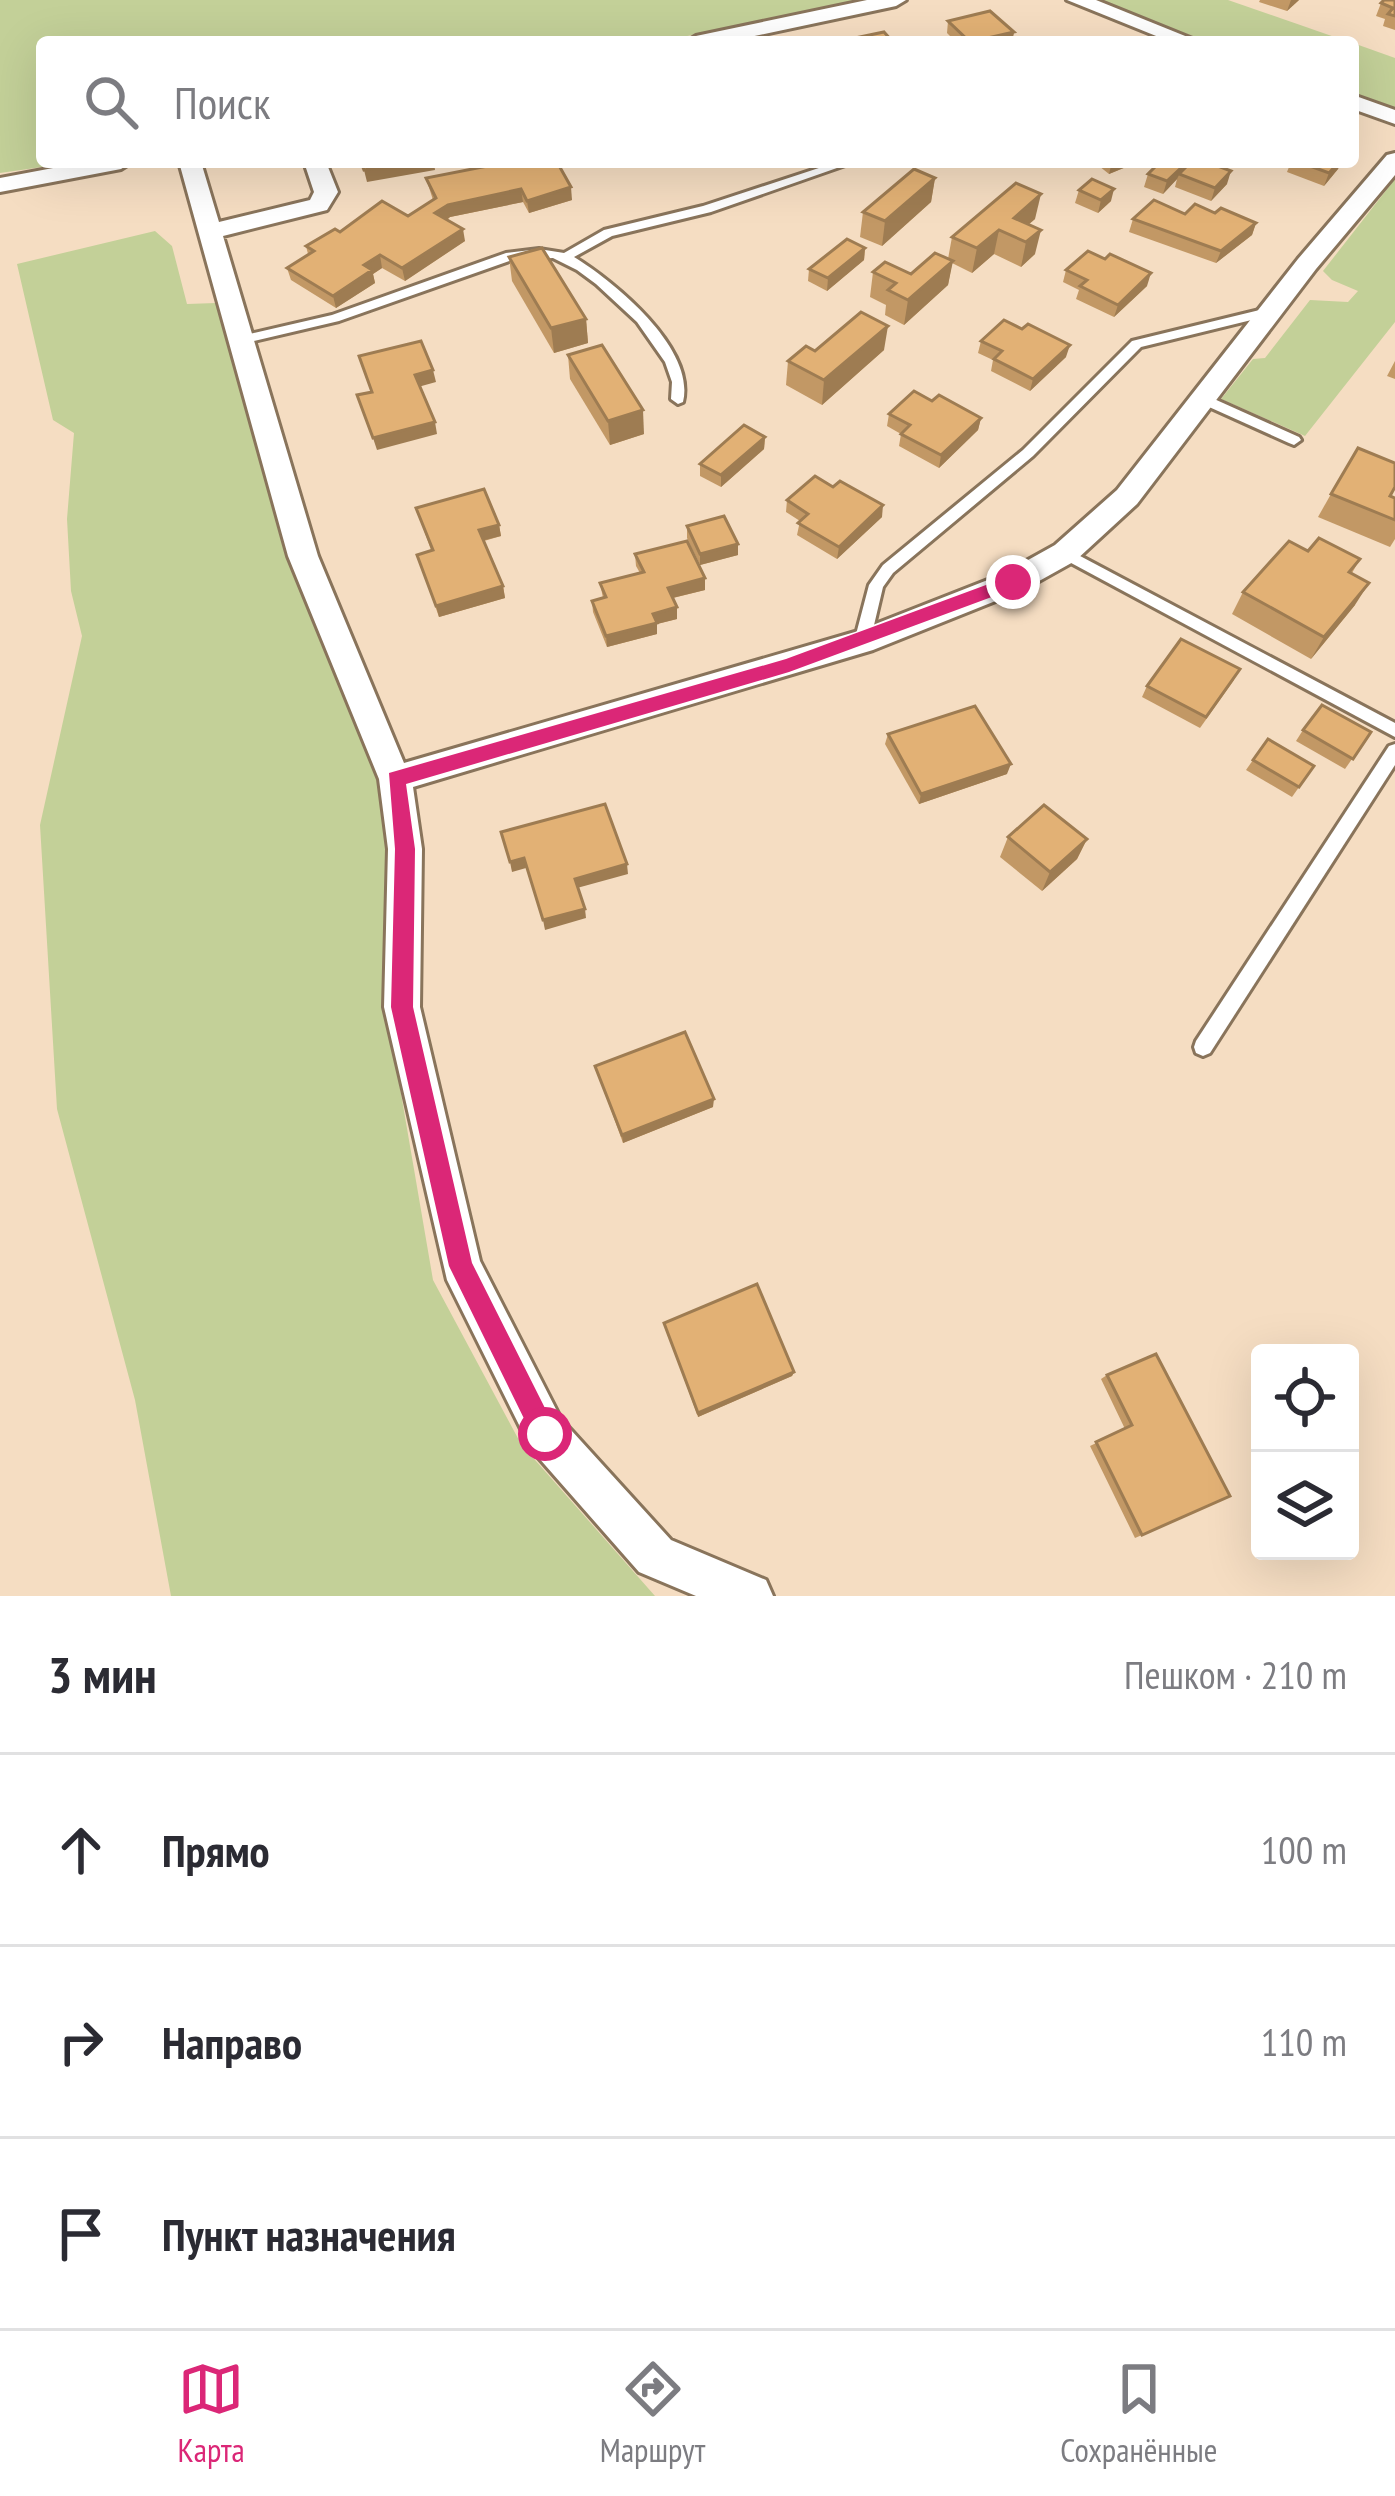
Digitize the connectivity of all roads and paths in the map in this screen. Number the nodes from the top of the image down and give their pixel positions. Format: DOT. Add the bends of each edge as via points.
graph roads {
  1 [pos="896,0"];
  2 [pos="1077,0"];
  3 [pos="757,36"];
  4 [pos="1174,36"];
  5 [pos="1359,104"];
  6 [pos="1395,117"];
  7 [pos="1395,160"];
  8 [pos="89,168"];
  9 [pos="192,168"];
  10 [pos="317,168"];
  11 [pos="830,168"];
  12 [pos="0,185"];
  13 [pos="208,232"];
  14 [pos="565,257"];
  15 [pos="1272,311"];
  16 [pos="241,340"];
  17 [pos="678,399"];
  18 [pos="1203,399"];
  19 [pos="1294,440"];
  20 [pos="1065,553"];
  21 [pos="862,642"];
  22 [pos="1395,731"];
  23 [pos="1395,751"];
  24 [pos="395,778"];
  25 [pos="1203,1047"];
  26 [pos="750,1596"];
  1 -- 3 [label="street"];
  2 -- 4 [label="street"];
  5 -- 6 [label="street"];
  7 -- 15 [label="street"];
  8 -- 12 [label="street"];
  9 -- 13 [label="street"];
  10 -- 13 [label="street" via="326,192 319,205"];
  11 -- 14 [label="lane" via="608,233"];
  13 -- 16 [label="street"];
  14 -- 16 [label="lane" via="510,256 335,318"];
  14 -- 17 [label="lane" via="648,325 676,363"];
  15 -- 18 [label="street"];
  15 -- 21 [label="lane" via="1138,344 1042,440 888,569"];
  16 -- 24 [label="street" via="303,556"];
  18 -- 19 [label="lane"];
  18 -- 20 [label="street" via="1127,497"];
  20 -- 21 [label="street"];
  20 -- 22 [label="lane"];
  21 -- 24 [label="street"];
  23 -- 25 [label="lane"];
  24 -- 26 [label="street" via="405,849 402,1007 461,1266 545,1434 655,1556"];
}
